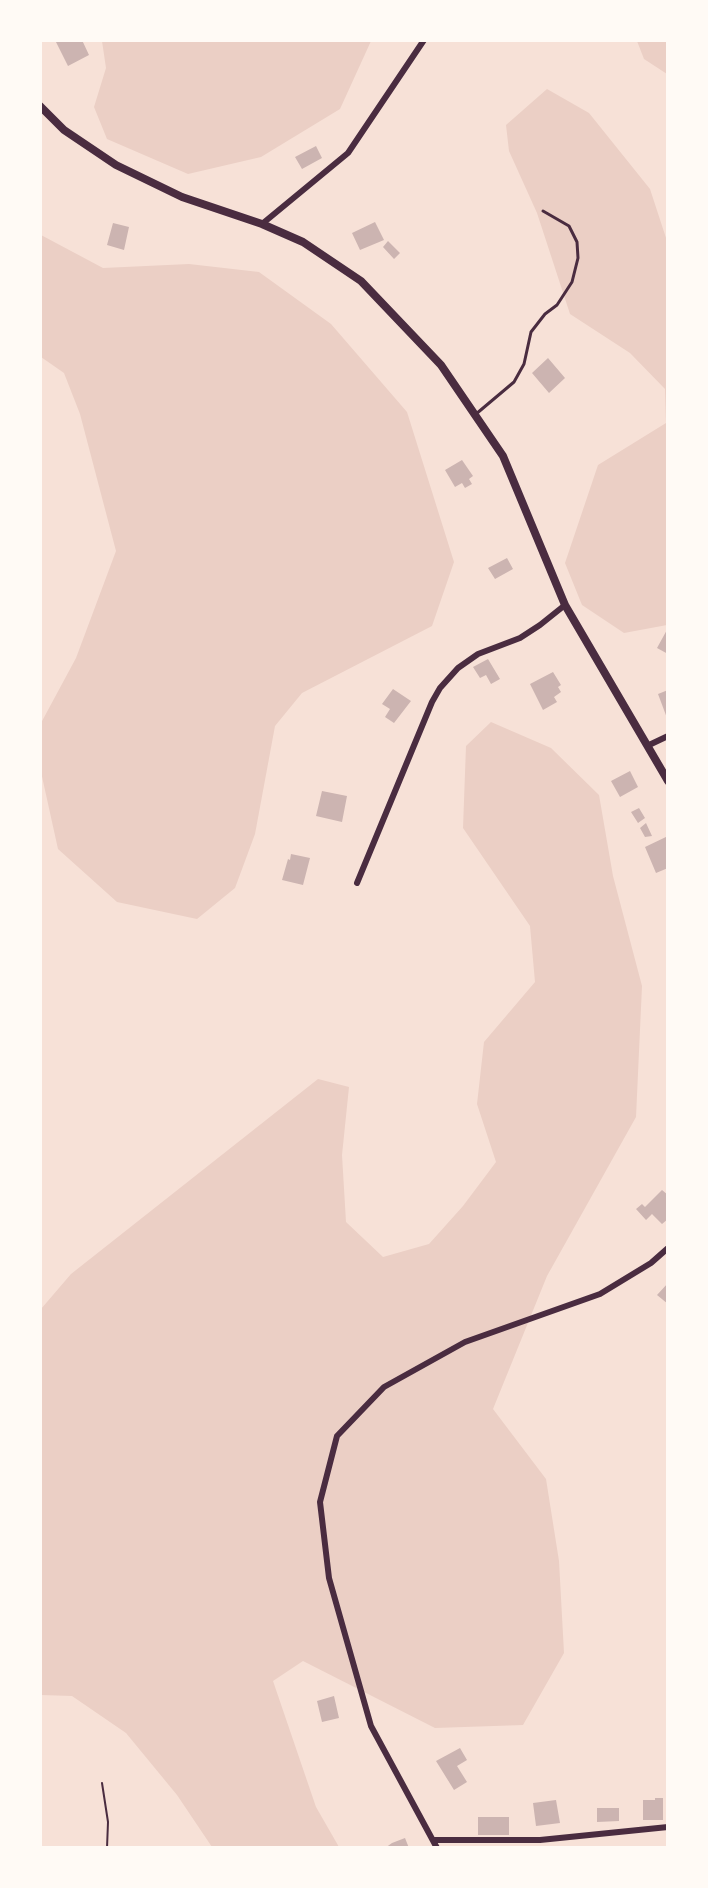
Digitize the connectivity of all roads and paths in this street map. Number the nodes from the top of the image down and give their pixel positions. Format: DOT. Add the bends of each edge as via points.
graph roads {
  1 [pos="424,40"];
  2 [pos="40,106"];
  3 [pos="543,211"];
  4 [pos="262,224"];
  5 [pos="475,415"];
  6 [pos="565,605"];
  7 [pos="668,736"];
  8 [pos="649,745"];
  9 [pos="668,781"];
  10 [pos="357,883"];
  11 [pos="668,1248"];
  12 [pos="102,1784"];
  13 [pos="668,1827"];
  14 [pos="433,1840"];
  15 [pos="107,1848"];
  16 [pos="437,1848"];
  1 -- 4 [label="street" via="348,153"];
  2 -- 4 [label="main road" via="64,130 116,165 182,197"];
  3 -- 5 [label="lane" via="569,226 577,242 572,282 531,332 524,364 514,382"];
  4 -- 5 [label="main road" via="303,242 361,281 441,366"];
  5 -- 6 [label="main road" via="503,456"];
  6 -- 8 [label="main road"];
  6 -- 10 [label="street" via="520,638 478,654 440,688"];
  7 -- 8 [label="street"];
  8 -- 9 [label="main road"];
  11 -- 14 [label="street" via="600,1294 465,1342 384,1387 338,1436 320,1502 329,1578 371,1726"];
  12 -- 15 [label="path" via="108,1822"];
  13 -- 14 [label="street" via="540,1840"];
  14 -- 16 [label="street"];
}
